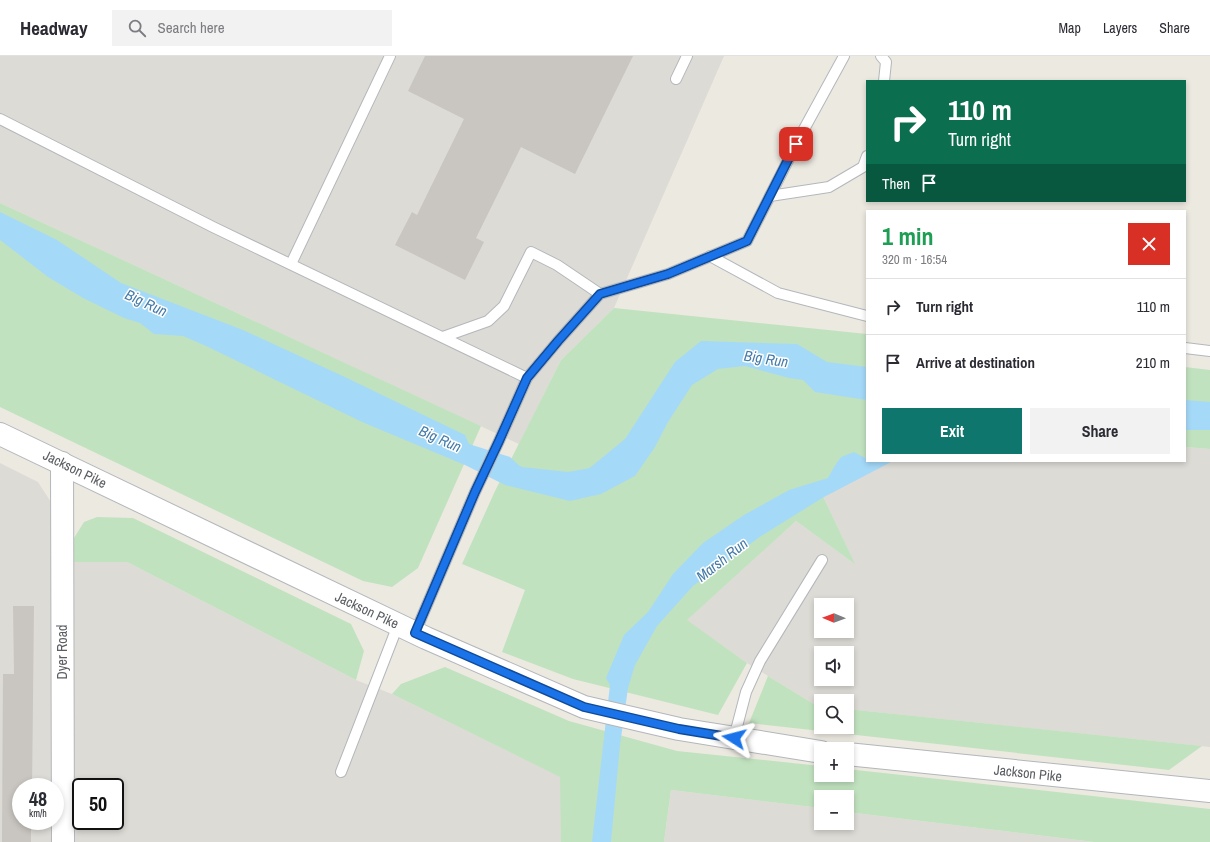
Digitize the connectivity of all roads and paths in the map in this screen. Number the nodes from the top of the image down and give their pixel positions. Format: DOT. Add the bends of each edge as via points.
graph roads {
  1 [pos="390,56"];
  2 [pos="687,56"];
  3 [pos="844,56"];
  4 [pos="882,56"];
  5 [pos="676,79"];
  6 [pos="884,80"];
  7 [pos="0,119"];
  8 [pos="866,159"];
  9 [pos="770,196"];
  10 [pos="710,256"];
  11 [pos="291,264"];
  12 [pos="600,294"];
  13 [pos="866,316"];
  14 [pos="443,337"];
  15 [pos="1186,348"];
  16 [pos="1210,351"];
  17 [pos="527,378"];
  18 [pos="0,434"];
  19 [pos="62,463"];
  20 [pos="822,560"];
  21 [pos="407,629"];
  22 [pos="734,738"];
  23 [pos="814,751"];
  24 [pos="854,755"];
  25 [pos="340,772"];
  26 [pos="1210,791"];
  27 [pos="63,842"];
  1 -- 11 [label="lane"];
  2 -- 5 [label="lane"];
  3 -- 9 [label="lane"];
  4 -- 6 [label="lane" via="886,62"];
  7 -- 11 [label="lane"];
  8 -- 9 [label="lane" via="863,167 829,187"];
  9 -- 10 [label="lane" via="747,241"];
  10 -- 12 [label="lane" via="668,274"];
  10 -- 13 [label="lane" via="778,293"];
  11 -- 14 [label="lane"];
  12 -- 14 [label="lane" via="557,265 531,252 504,306 488,321"];
  12 -- 17 [label="lane"];
  14 -- 17 [label="lane"];
  15 -- 16 [label="lane"];
  17 -- 21 [label="lane" via="475,492"];
  18 -- 19 [label="main road, Jackson Pike"];
  19 -- 21 [label="main road, Jackson Pike"];
  19 -- 27 [label="main road, Dyer Road"];
  20 -- 22 [label="lane" via="760,661 746,692"];
  21 -- 22 [label="main road, Jackson Pike" via="584,707 679,729"];
  21 -- 25 [label="lane"];
  22 -- 23 [label="main road, Jackson Pike"];
  24 -- 26 [label="main road, Jackson Pike"];
}
